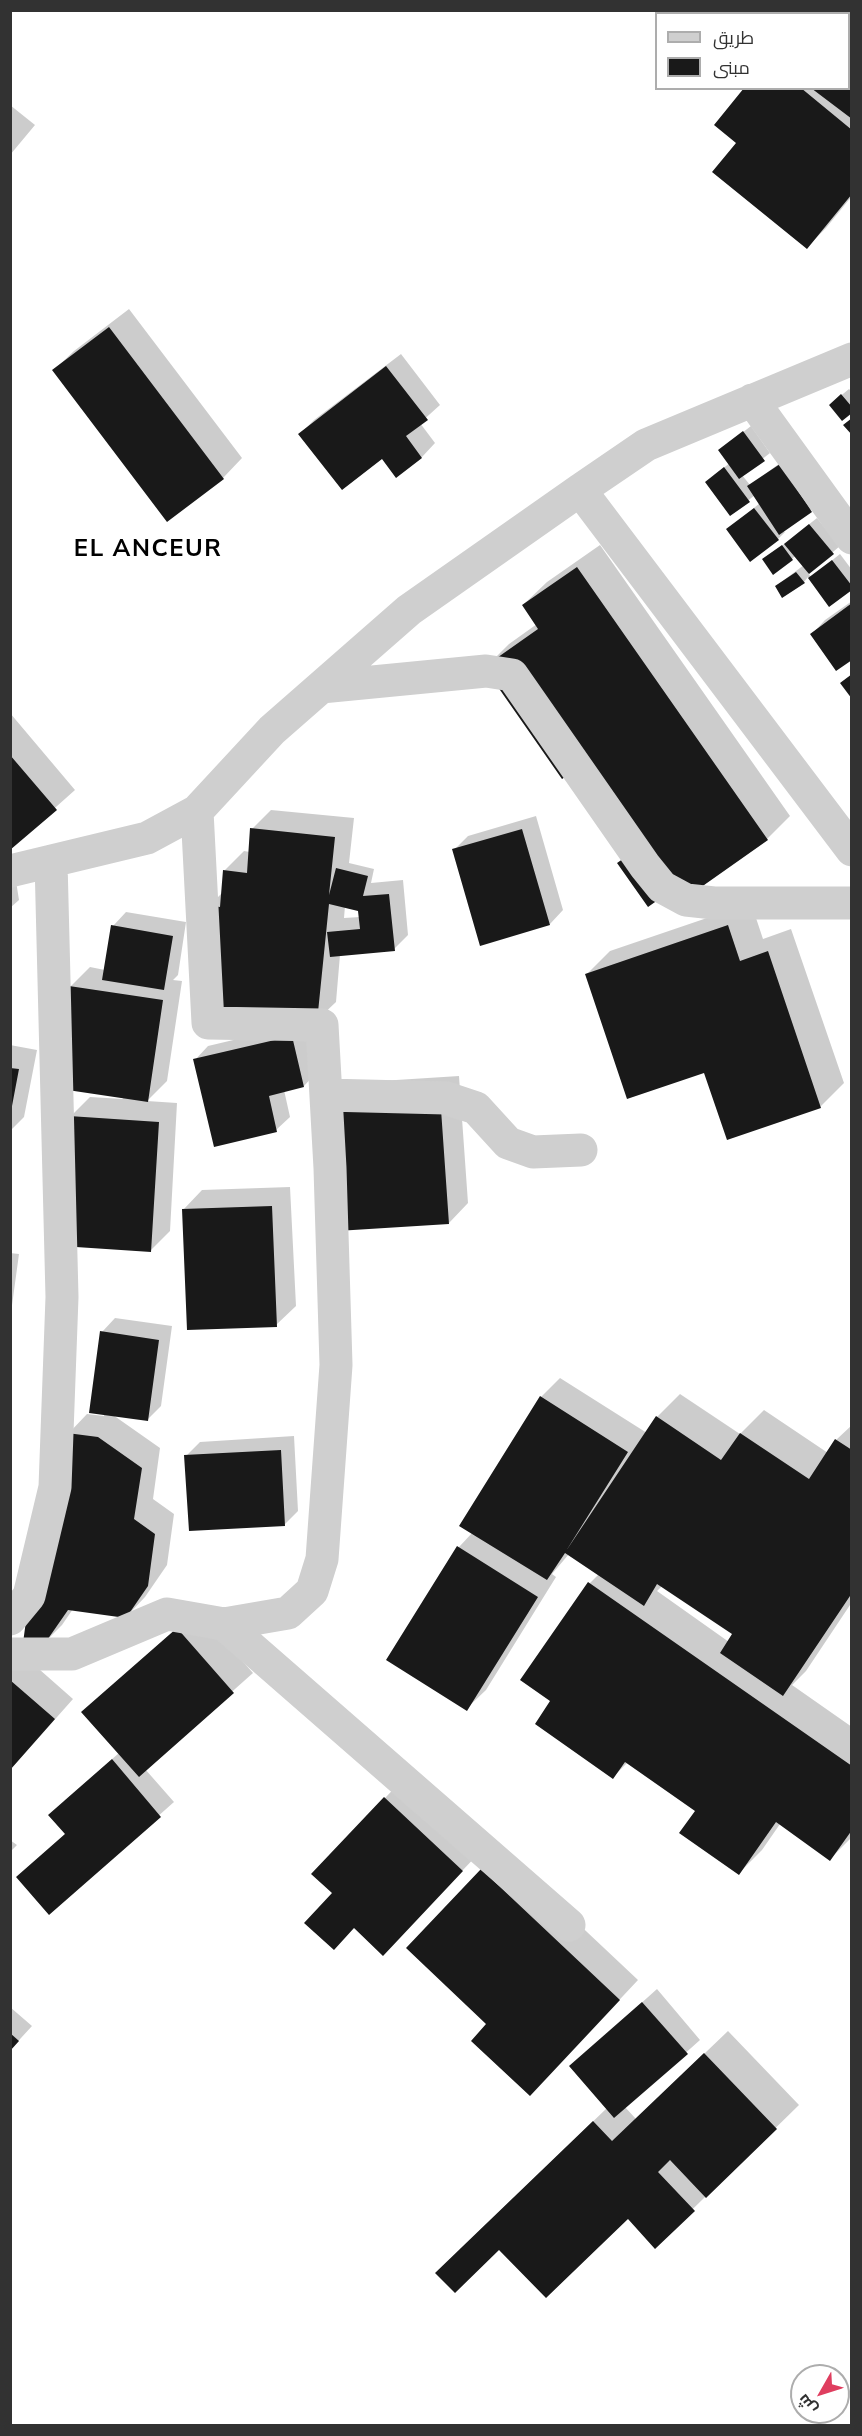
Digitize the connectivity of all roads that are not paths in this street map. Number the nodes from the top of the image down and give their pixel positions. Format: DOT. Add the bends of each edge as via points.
graph roads {
  1 [pos="852,358"];
  2 [pos="752,400"];
  3 [pos="580,490"];
  4 [pos="852,538"];
  5 [pos="321,687"];
  6 [pos="197,811"];
  7 [pos="852,850"];
  8 [pos="51,861"];
  9 [pos="10,871"];
  10 [pos="852,903"];
  11 [pos="326,1095"];
  12 [pos="581,1150"];
  13 [pos="10,1619"];
  14 [pos="224,1624"];
  15 [pos="10,1654"];
  16 [pos="570,1924"];
  1 -- 2 [label="street"];
  2 -- 3 [label="street" via="646,445"];
  2 -- 4 [label="street"];
  3 -- 5 [label="street" via="409,610"];
  3 -- 7 [label="street"];
  5 -- 6 [label="street" via="272,730"];
  5 -- 10 [label="street" via="486,671 512,675 662,887 686,900 714,903"];
  6 -- 8 [label="street" via="147,838"];
  6 -- 11 [label="street" via="208,1023 322,1025"];
  8 -- 9 [label="street"];
  8 -- 13 [label="street" via="62,1297 55,1487 29,1596"];
  11 -- 12 [label="street" via="446,1098 476,1108 508,1143 532,1152"];
  11 -- 14 [label="street" via="336,1365 322,1559 312,1591 288,1613"];
  14 -- 15 [label="street" via="167,1614 72,1654"];
  14 -- 16 [label="street"];
}
